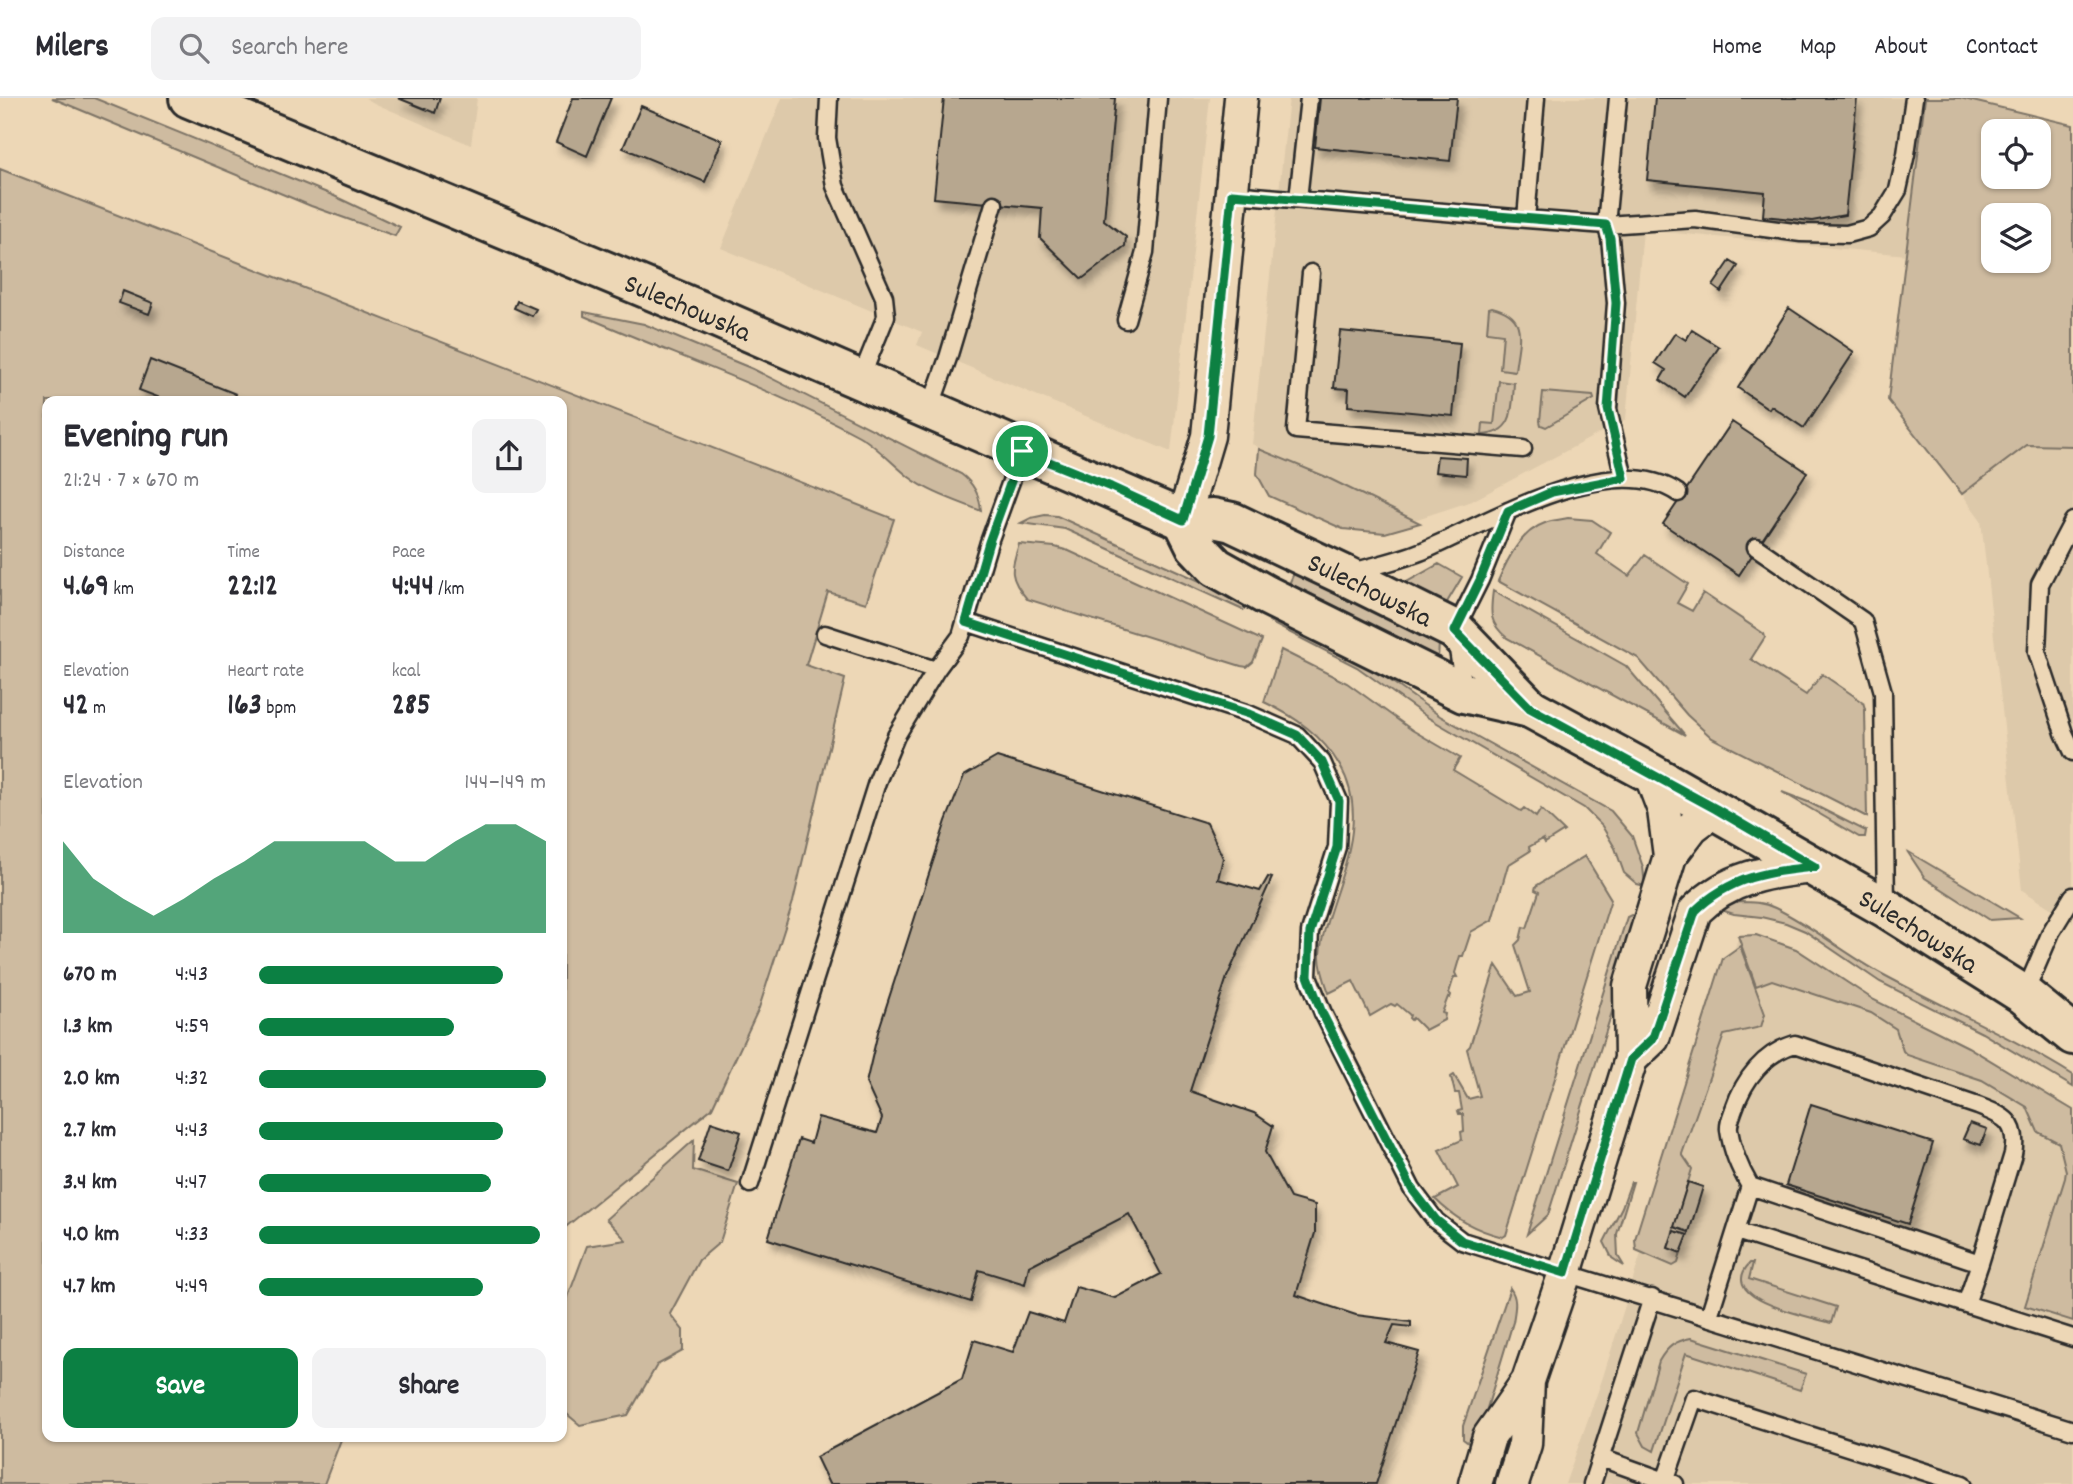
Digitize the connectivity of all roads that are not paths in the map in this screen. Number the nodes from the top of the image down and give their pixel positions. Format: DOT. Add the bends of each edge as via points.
graph roads {
  1 [pos="189,98"];
  2 [pos="829,98"];
  3 [pos="1158,98"];
  4 [pos="1241,98"];
  5 [pos="1309,98"];
  6 [pos="1536,98"];
  7 [pos="1618,98"];
  8 [pos="1914,98"];
  9 [pos="1232,194"];
  10 [pos="1298,200"];
  11 [pos="994,204"];
  12 [pos="1526,219"];
  13 [pos="1606,225"];
  14 [pos="1311,273"];
  15 [pos="1126,320"];
  16 [pos="860,380"];
  17 [pos="929,411"];
  18 [pos="1523,449"];
  19 [pos="1022,451"];
  20 [pos="1624,478"];
  21 [pos="1678,493"];
  22 [pos="1508,511"];
  23 [pos="1183,520"];
  24 [pos="2073,521"];
  25 [pos="1756,547"];
  26 [pos="1344,575"];
  27 [pos="966,622"];
  28 [pos="1455,631"];
  29 [pos="825,634"];
  30 [pos="936,670"];
  31 [pos="1464,693"];
  32 [pos="1530,708"];
  33 [pos="2073,752"];
  34 [pos="1650,773"];
  35 [pos="1716,809"];
  36 [pos="1670,856"];
  37 [pos="1815,867"];
  38 [pos="2073,896"];
  39 [pos="1886,908"];
  40 [pos="2024,995"];
  41 [pos="2073,1016"];
  42 [pos="2073,1035"];
  43 [pos="1631,1059"];
  44 [pos="750,1184"];
  45 [pos="1750,1186"];
  46 [pos="1736,1230"];
  47 [pos="1980,1263"];
  48 [pos="1565,1273"];
  49 [pos="1652,1298"];
  50 [pos="1966,1304"];
  51 [pos="1709,1316"];
  52 [pos="2073,1338"];
  53 [pos="1528,1381"];
  54 [pos="2073,1430"];
  55 [pos="1601,1458"];
  56 [pos="1670,1483"];
  57 [pos="1475,1484"];
  58 [pos="1512,1484"];
  59 [pos="1592,1484"];
  60 [pos="1963,1484"];
  1 -- 16 [label="street, Sulechowska"];
  2 -- 16 [label="lane" via="827,138 835,186 884,297 886,316"];
  3 -- 15 [label="lane" via="1145,253"];
  4 -- 9 [label="street"];
  5 -- 10 [label="lane"];
  6 -- 12 [label="lane"];
  7 -- 13 [label="lane"];
  8 -- 13 [label="lane" via="1898,190 1869,228 1847,234 1801,233 1695,219"];
  9 -- 10 [label="lane"];
  9 -- 23 [label="street" via="1208,436"];
  10 -- 12 [label="lane"];
  11 -- 17 [label="lane"];
  12 -- 13 [label="lane"];
  13 -- 20 [label="lane" via="1616,303 1608,409"];
  14 -- 18 [label="lane" via="1296,430"];
  16 -- 17 [label="street, Sulechowska"];
  17 -- 19 [label="street, Sulechowska"];
  19 -- 23 [label="street, Sulechowska"];
  19 -- 27 [label="lane"];
  20 -- 21 [label="lane" via="1653,480"];
  20 -- 22 [label="lane" via="1552,492"];
  22 -- 26 [label="lane" via="1424,551"];
  22 -- 28 [label="lane"];
  23 -- 26 [label="street, Sulechowska" via="1232,522"];
  23 -- 31 [label="street, Sulechowska" via="1196,546 1216,567"];
  24 -- 33 [label="lane" via="2040,583 2037,652"];
  25 -- 39 [label="lane" via="1863,621 1884,691"];
  26 -- 28 [label="street, Sulechowska"];
  27 -- 30 [label="lane"];
  27 -- 48 [label="lane" via="1249,714 1297,735 1322,762 1339,801 1337,847 1310,932 1308,976 1322,1013 1412,1189 1436,1220 1462,1241"];
  28 -- 31 [label="lane"];
  28 -- 32 [label="street, Sulechowska"];
  29 -- 30 [label="lane"];
  30 -- 44 [label="lane" via="897,736 877,782"];
  31 -- 32 [label="street, Sulechowska"];
  32 -- 34 [label="street, Sulechowska"];
  34 -- 35 [label="street, Sulechowska"];
  34 -- 36 [label="street" via="1664,810"];
  35 -- 36 [label="street" via="1692,827"];
  35 -- 37 [label="street, Sulechowska"];
  36 -- 43 [label="street" via="1630,986"];
  37 -- 39 [label="street, Sulechowska"];
  37 -- 43 [label="street" via="1777,871 1726,886 1695,911 1653,1038"];
  38 -- 40 [label="lane" via="2051,932"];
  39 -- 40 [label="street, Sulechowska"];
  40 -- 41 [label="street, Sulechowska"];
  40 -- 42 [label="street, Sulechowska"];
  43 -- 48 [label="street"];
  45 -- 46 [label="lane"];
  45 -- 47 [label="lane"];
  45 -- 47 [label="lane" via="1736,1161 1728,1126 1749,1076 1779,1048 1795,1044 1826,1053 2000,1115 2011,1126 2016,1140 2013,1154"];
  46 -- 50 [label="lane"];
  46 -- 51 [label="lane"];
  47 -- 50 [label="lane"];
  48 -- 49 [label="lane"];
  48 -- 53 [label="street"];
  49 -- 51 [label="lane"];
  49 -- 55 [label="lane"];
  50 -- 52 [label="lane"];
  51 -- 54 [label="lane"];
  53 -- 57 [label="street" via="1489,1437"];
  53 -- 58 [label="street" via="1525,1444"];
  55 -- 56 [label="lane"];
  55 -- 59 [label="lane"];
  56 -- 60 [label="lane" via="1694,1398"];
}
